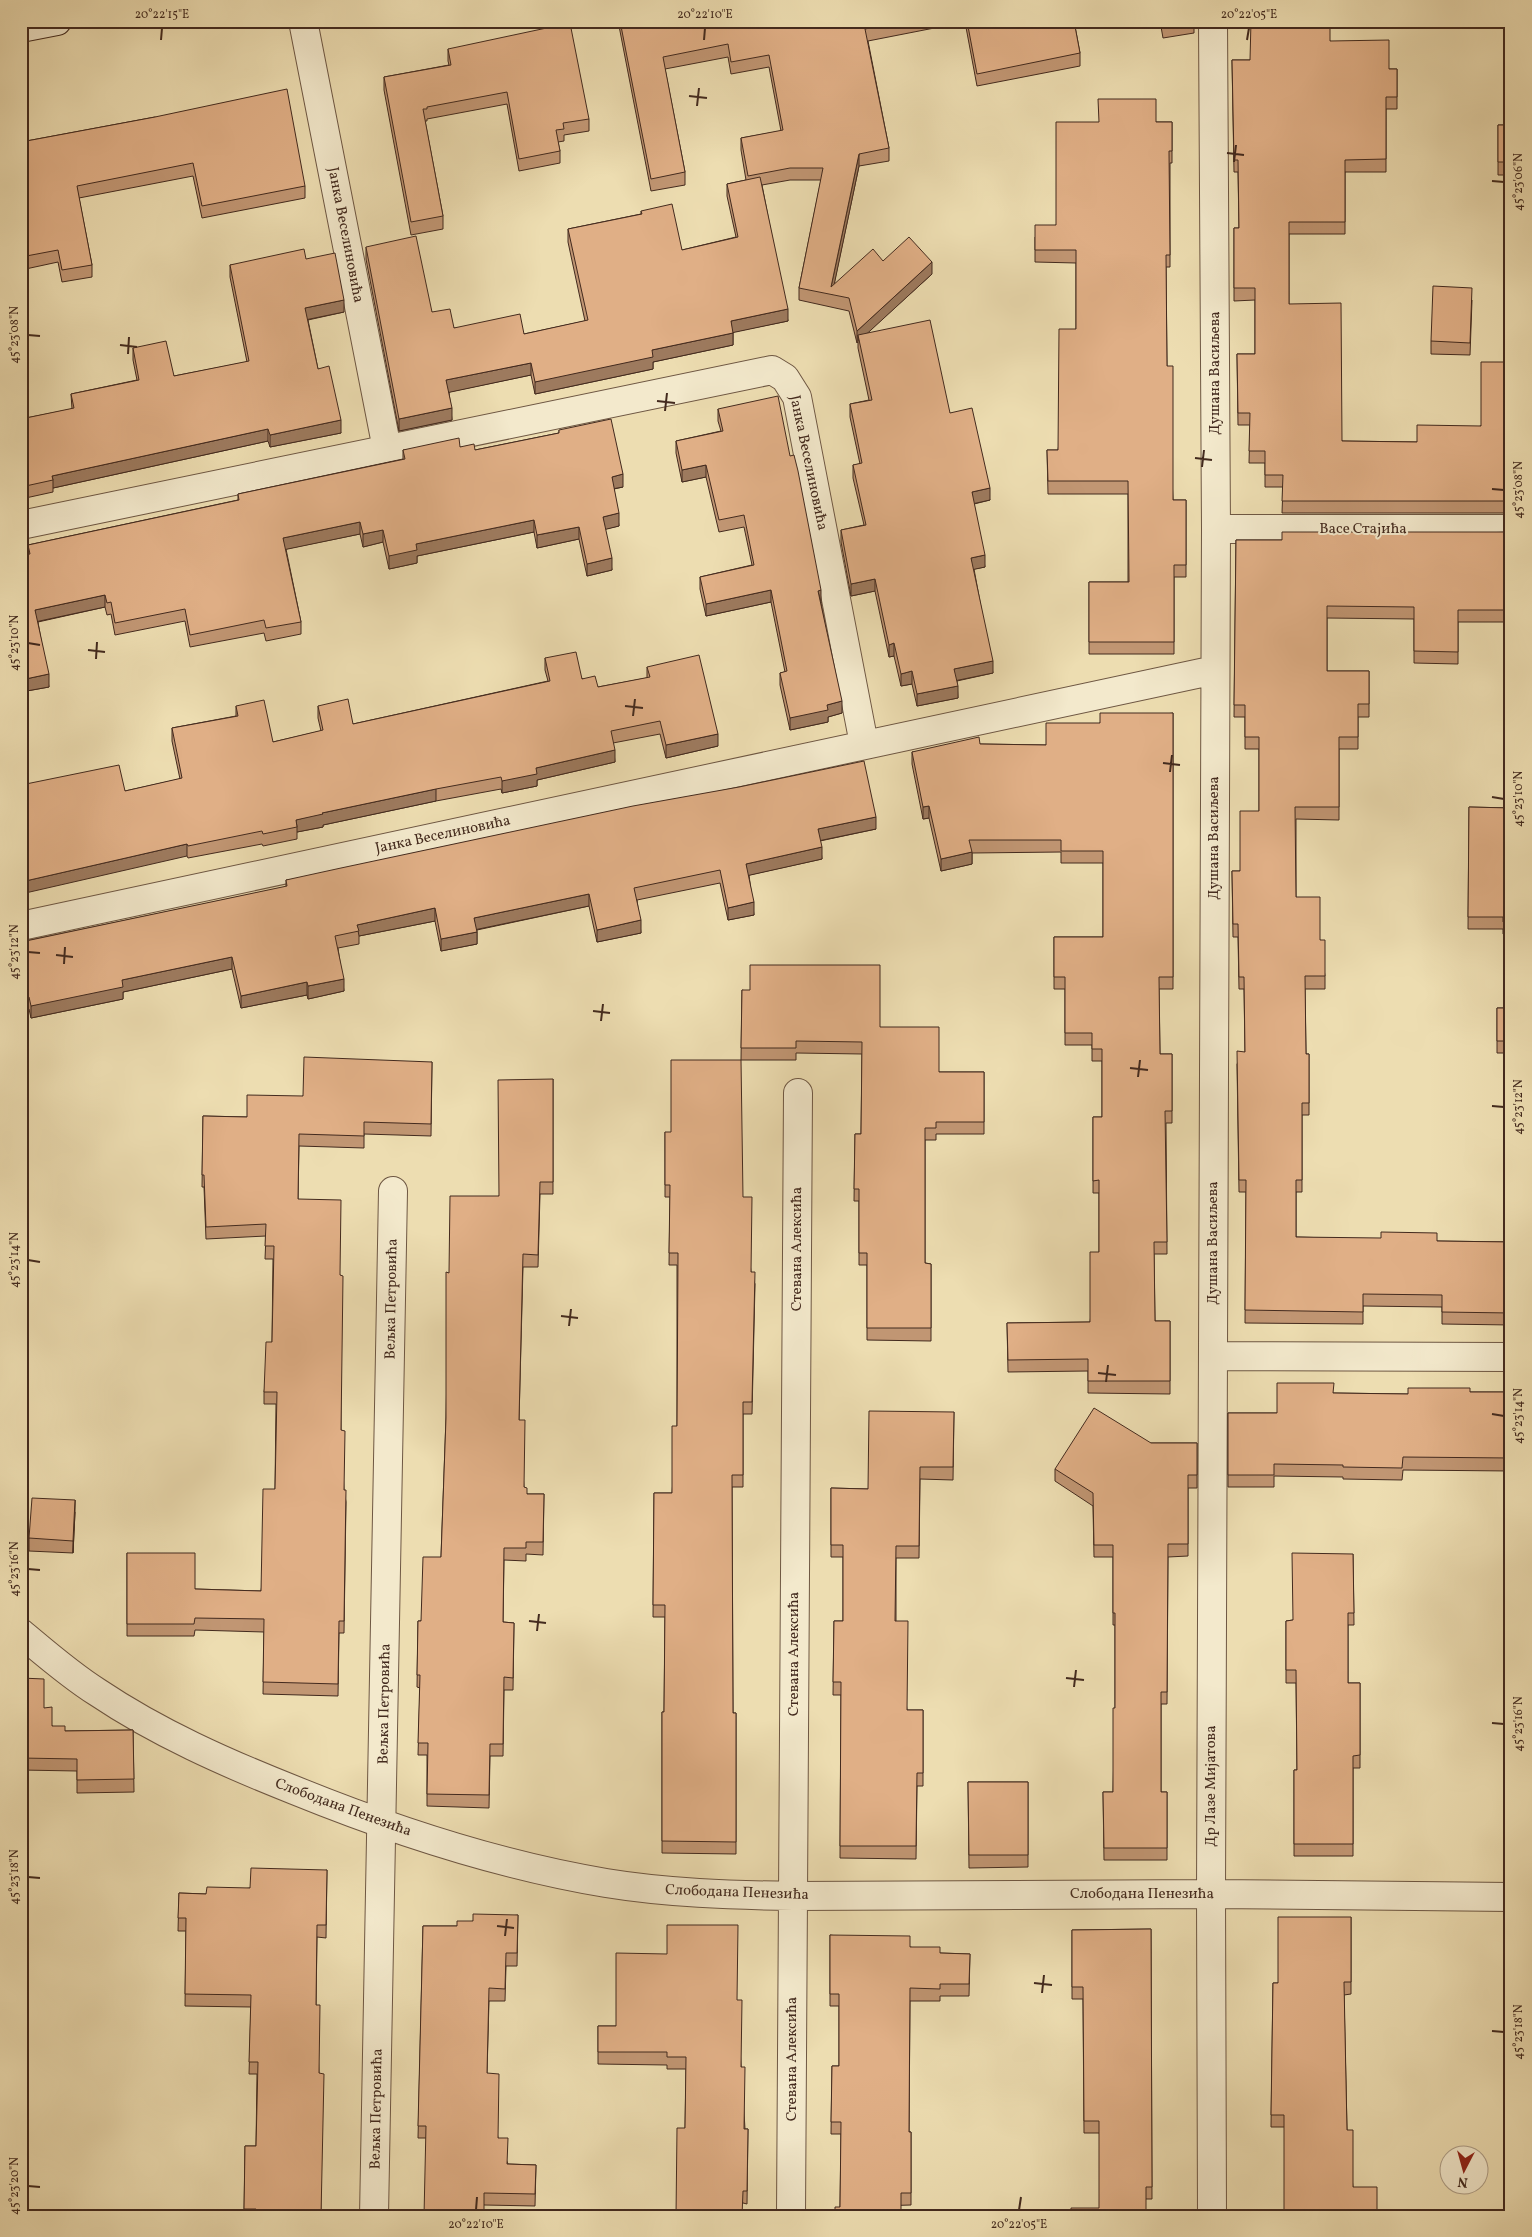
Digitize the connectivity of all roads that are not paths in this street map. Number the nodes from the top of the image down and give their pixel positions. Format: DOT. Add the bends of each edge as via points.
graph roads {
  1 [pos="57,21"];
  2 [pos="303,21"];
  3 [pos="1213,21"];
  4 [pos="21,28"];
  5 [pos="387,449"];
  6 [pos="21,525"];
  7 [pos="1216,529"];
  8 [pos="1511,529"];
  9 [pos="1215,670"];
  10 [pos="864,744"];
  11 [pos="21,926"];
  12 [pos="798,1092"];
  13 [pos="393,1192"];
  14 [pos="1213,1356"];
  15 [pos="1511,1357"];
  16 [pos="21,1633"];
  17 [pos="383,1824"];
  18 [pos="1211,1894"];
  19 [pos="793,1896"];
  20 [pos="1511,1897"];
  21 [pos="374,2216"];
  22 [pos="791,2216"];
  23 [pos="1212,2216"];
  1 -- 4 [label="street"];
  2 -- 5 [label="street, Јанка Веселиновића"];
  3 -- 7 [label="street, Душана Васиљева"];
  5 -- 6 [label="street, Јанка Веселиновића"];
  5 -- 10 [label="street, Јанка Веселиновића" via="772,370 785,378 796,397"];
  7 -- 8 [label="street, Васе Стајића"];
  7 -- 9 [label="street, Душана Васиљева"];
  9 -- 10 [label="street, Јанка Веселиновића"];
  9 -- 14 [label="street, Душана Васиљева"];
  10 -- 11 [label="street, Јанка Веселиновића"];
  12 -- 19 [label="street, Стевана Алексића"];
  13 -- 17 [label="street, Вељка Петровића"];
  14 -- 15 [label="street"];
  14 -- 18 [label="street, Др Лазе Мијатова"];
  16 -- 17 [label="street, Слободана Пенезића" via="94,1691 166,1733 261,1777"];
  17 -- 19 [label="street, Слободана Пенезића" via="479,1855 606,1883 716,1894"];
  17 -- 21 [label="street, Вељка Петровића"];
  18 -- 19 [label="street, Слободана Пенезића"];
  18 -- 20 [label="street, Слободана Пенезића"];
  18 -- 23 [label="street, Др Лазе Мијатова"];
  19 -- 22 [label="street, Стевана Алексића"];
}
